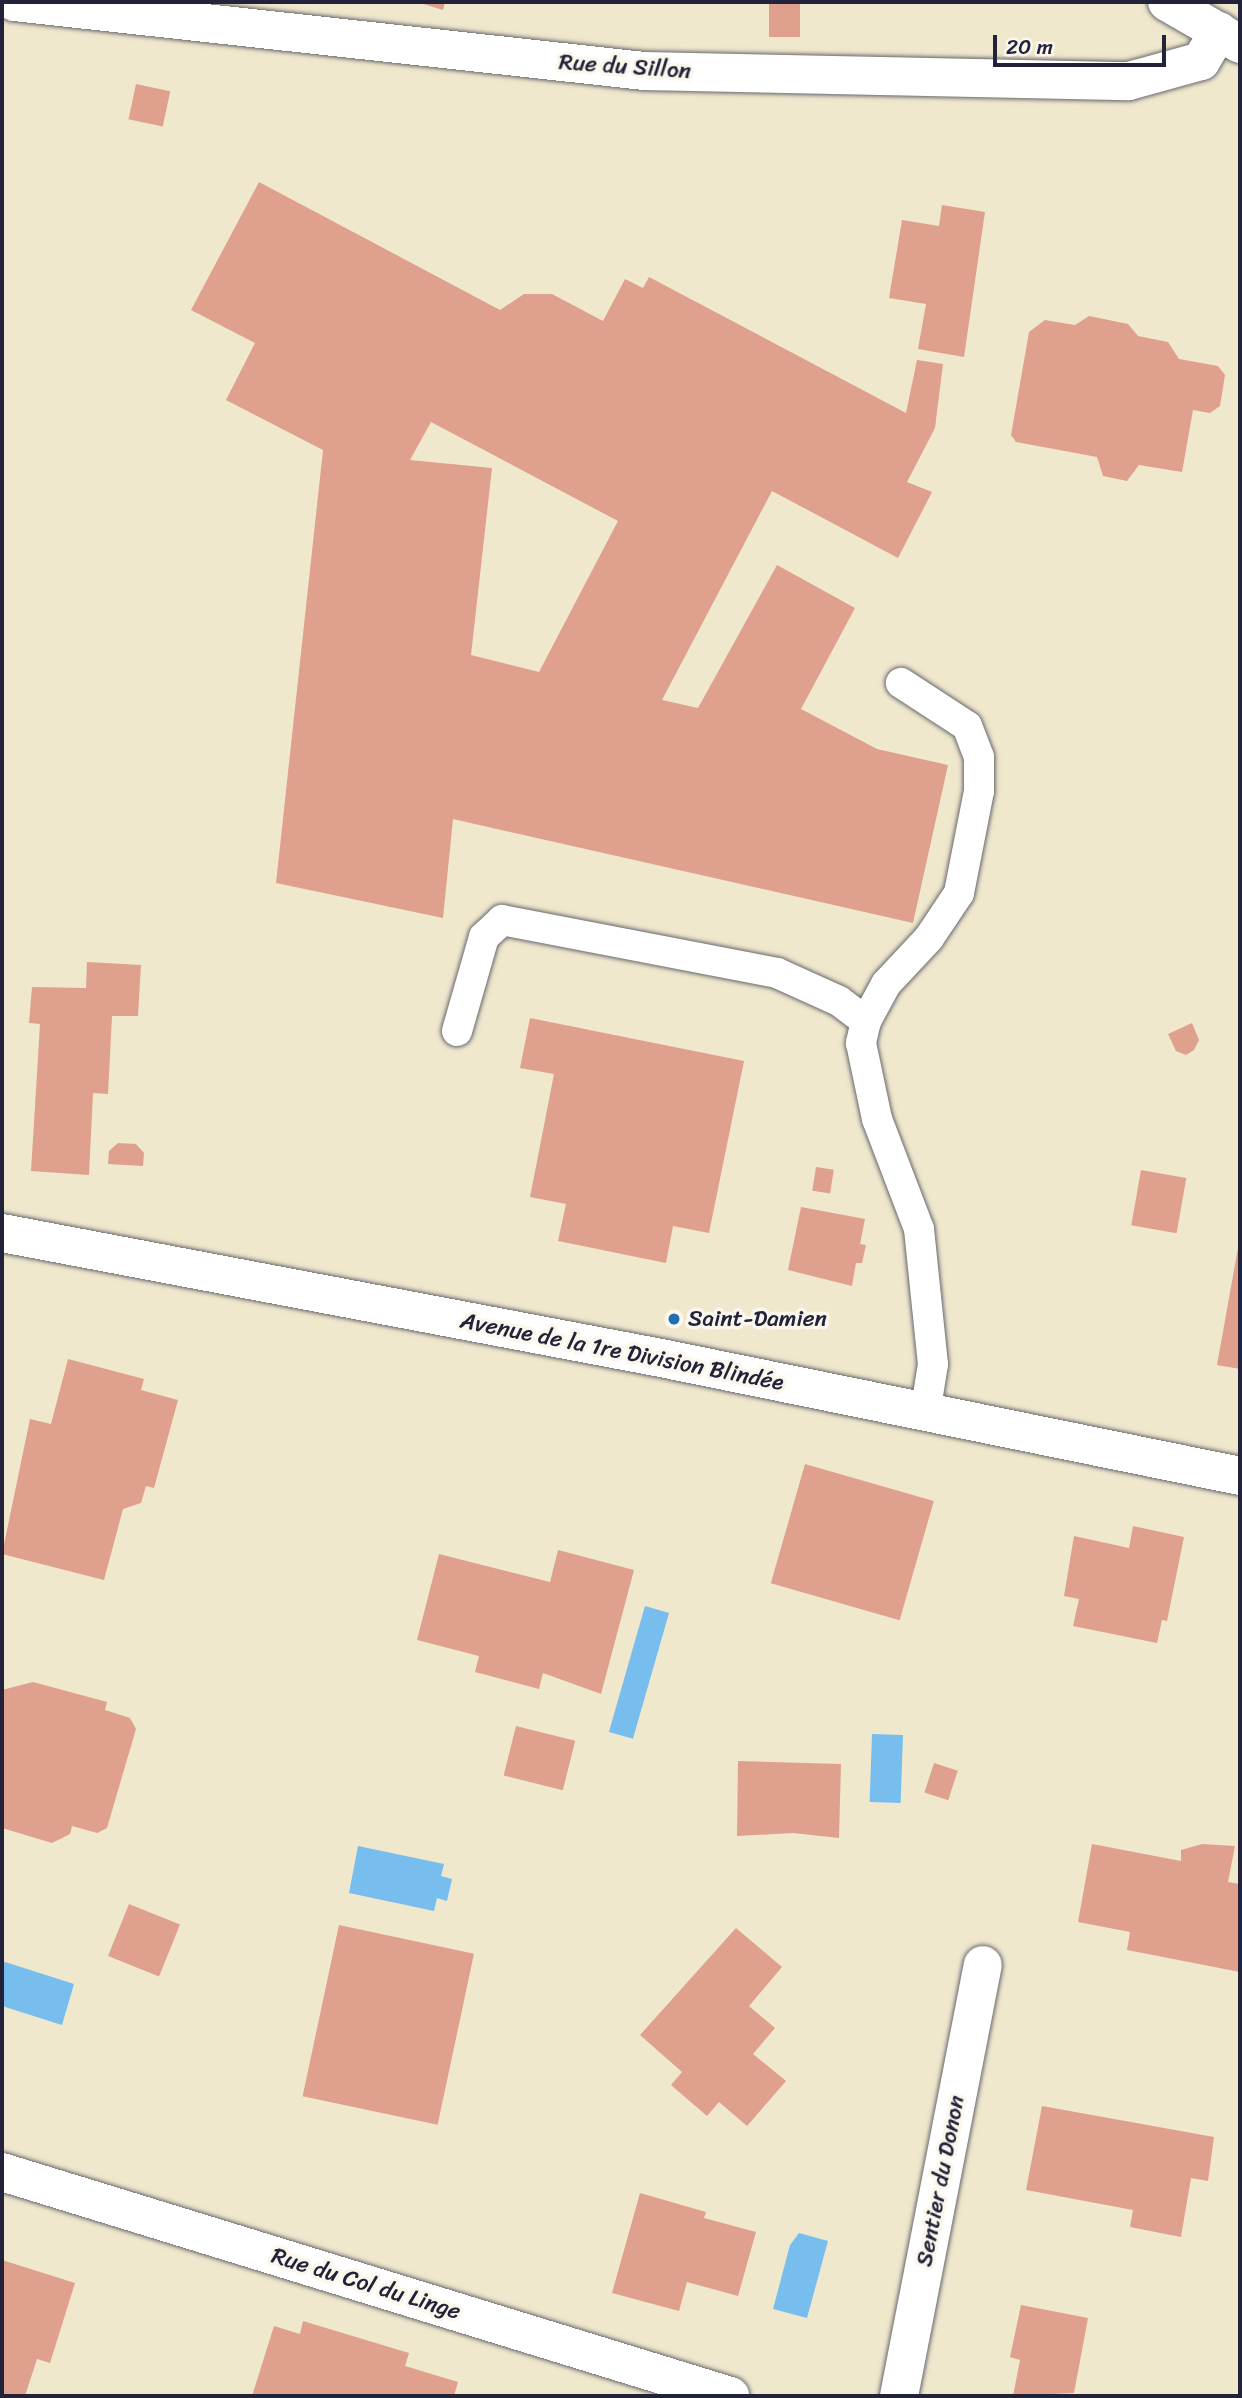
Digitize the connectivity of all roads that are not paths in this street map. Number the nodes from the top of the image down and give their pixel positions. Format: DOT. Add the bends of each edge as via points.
graph roads {
  1 [pos="25,2"];
  2 [pos="1167,2"];
  3 [pos="1229,37"];
  4 [pos="901,682"];
  5 [pos="866,1021"];
  6 [pos="457,1031"];
  7 [pos="2,1233"];
  8 [pos="925,1414"];
  9 [pos="1240,1476"];
  10 [pos="983,1965"];
  11 [pos="2,2172"];
  12 [pos="730,2396"];
  13 [pos="899,2396"];
  1 -- 3 [label="street, Rue du Sillon" via="644,71 1129,81 1201,61"];
  2 -- 3 [label="street"];
  4 -- 5 [label="lane" via="967,726 979,757 979,791 959,893 929,938 886,984"];
  5 -- 6 [label="lane" via="839,1001 777,974 502,920 484,937"];
  5 -- 8 [label="lane" via="862,1043 877,1119 919,1229 933,1364"];
  7 -- 8 [label="street, Avenue de la 1re Division Blindée" via="666,1359"];
  8 -- 9 [label="street, Avenue de la 1re Division Blindée"];
  10 -- 13 [label="street, Sentier du Donon"];
  11 -- 12 [label="street, Rue du Col du Linge"];
}
